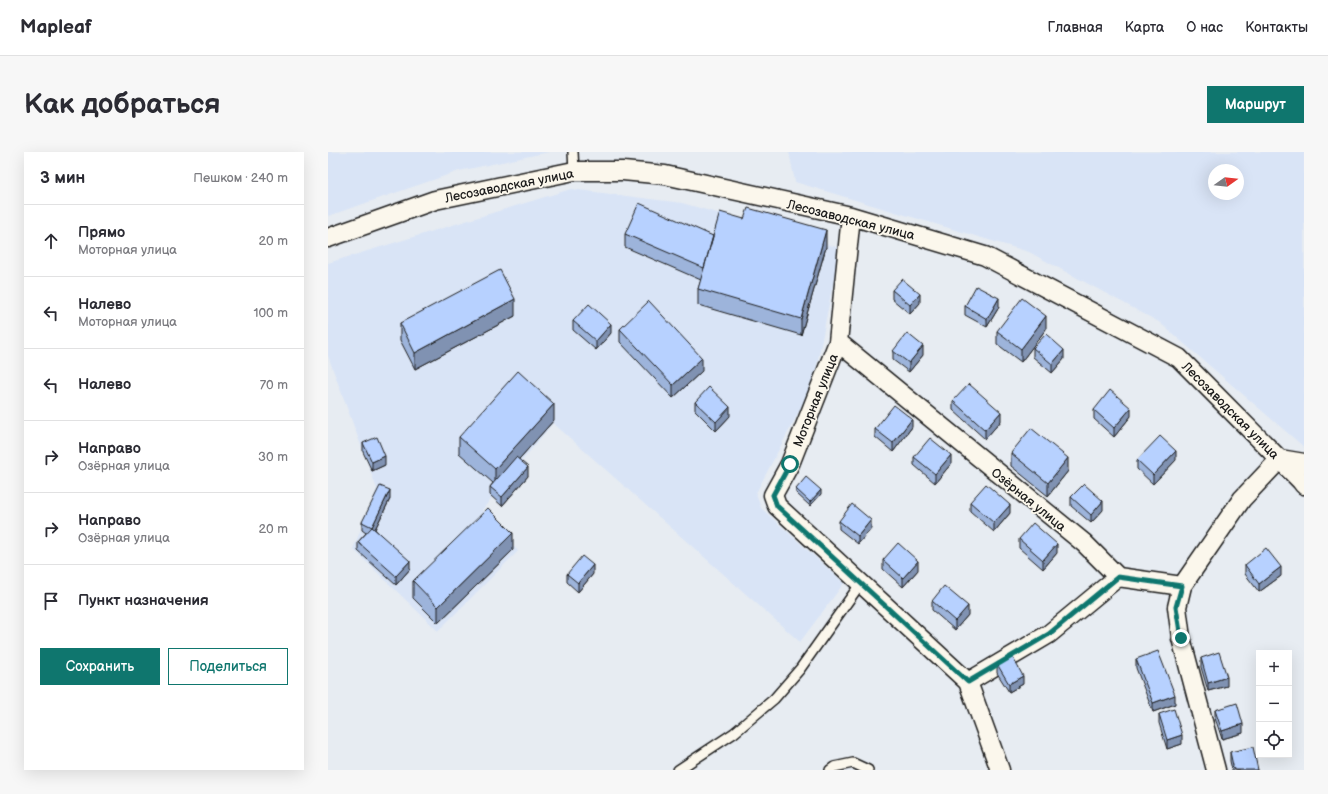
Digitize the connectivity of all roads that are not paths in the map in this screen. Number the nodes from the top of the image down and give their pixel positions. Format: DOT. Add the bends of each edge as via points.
graph roads {
  1 [pos="573,152"];
  2 [pos="574,171"];
  3 [pos="851,216"];
  4 [pos="328,238"];
  5 [pos="838,342"];
  6 [pos="1280,459"];
  7 [pos="1304,463"];
  8 [pos="1304,485"];
  9 [pos="1118,577"];
  10 [pos="861,583"];
  11 [pos="1182,586"];
  12 [pos="968,682"];
  13 [pos="998,769"];
  14 [pos="678,770"];
  15 [pos="830,770"];
  16 [pos="868,770"];
  17 [pos="1216,770"];
  1 -- 2 [label="lane"];
  2 -- 3 [label="street, Лесозаводская улица" via="623,171 665,175"];
  2 -- 4 [label="street, Лесозаводская улица" via="435,200"];
  3 -- 5 [label="street"];
  3 -- 6 [label="street, Лесозаводская улица" via="985,256 1179,358"];
  5 -- 9 [label="street, Озёрная улица" via="1084,543"];
  5 -- 10 [label="street, Моторная улица" via="790,464 773,495 777,506"];
  6 -- 7 [label="street"];
  6 -- 8 [label="street, Лесозаводская улица"];
  6 -- 11 [label="street" via="1242,499"];
  9 -- 11 [label="street"];
  9 -- 12 [label="street" via="1049,634"];
  10 -- 12 [label="street, Моторная улица"];
  10 -- 14 [label="lane" via="800,670 774,699 734,733"];
  11 -- 17 [label="street" via="1176,607 1181,638"];
  12 -- 13 [label="street, Моторная улица"];
  15 -- 16 [label="lane" via="853,763"];
}
